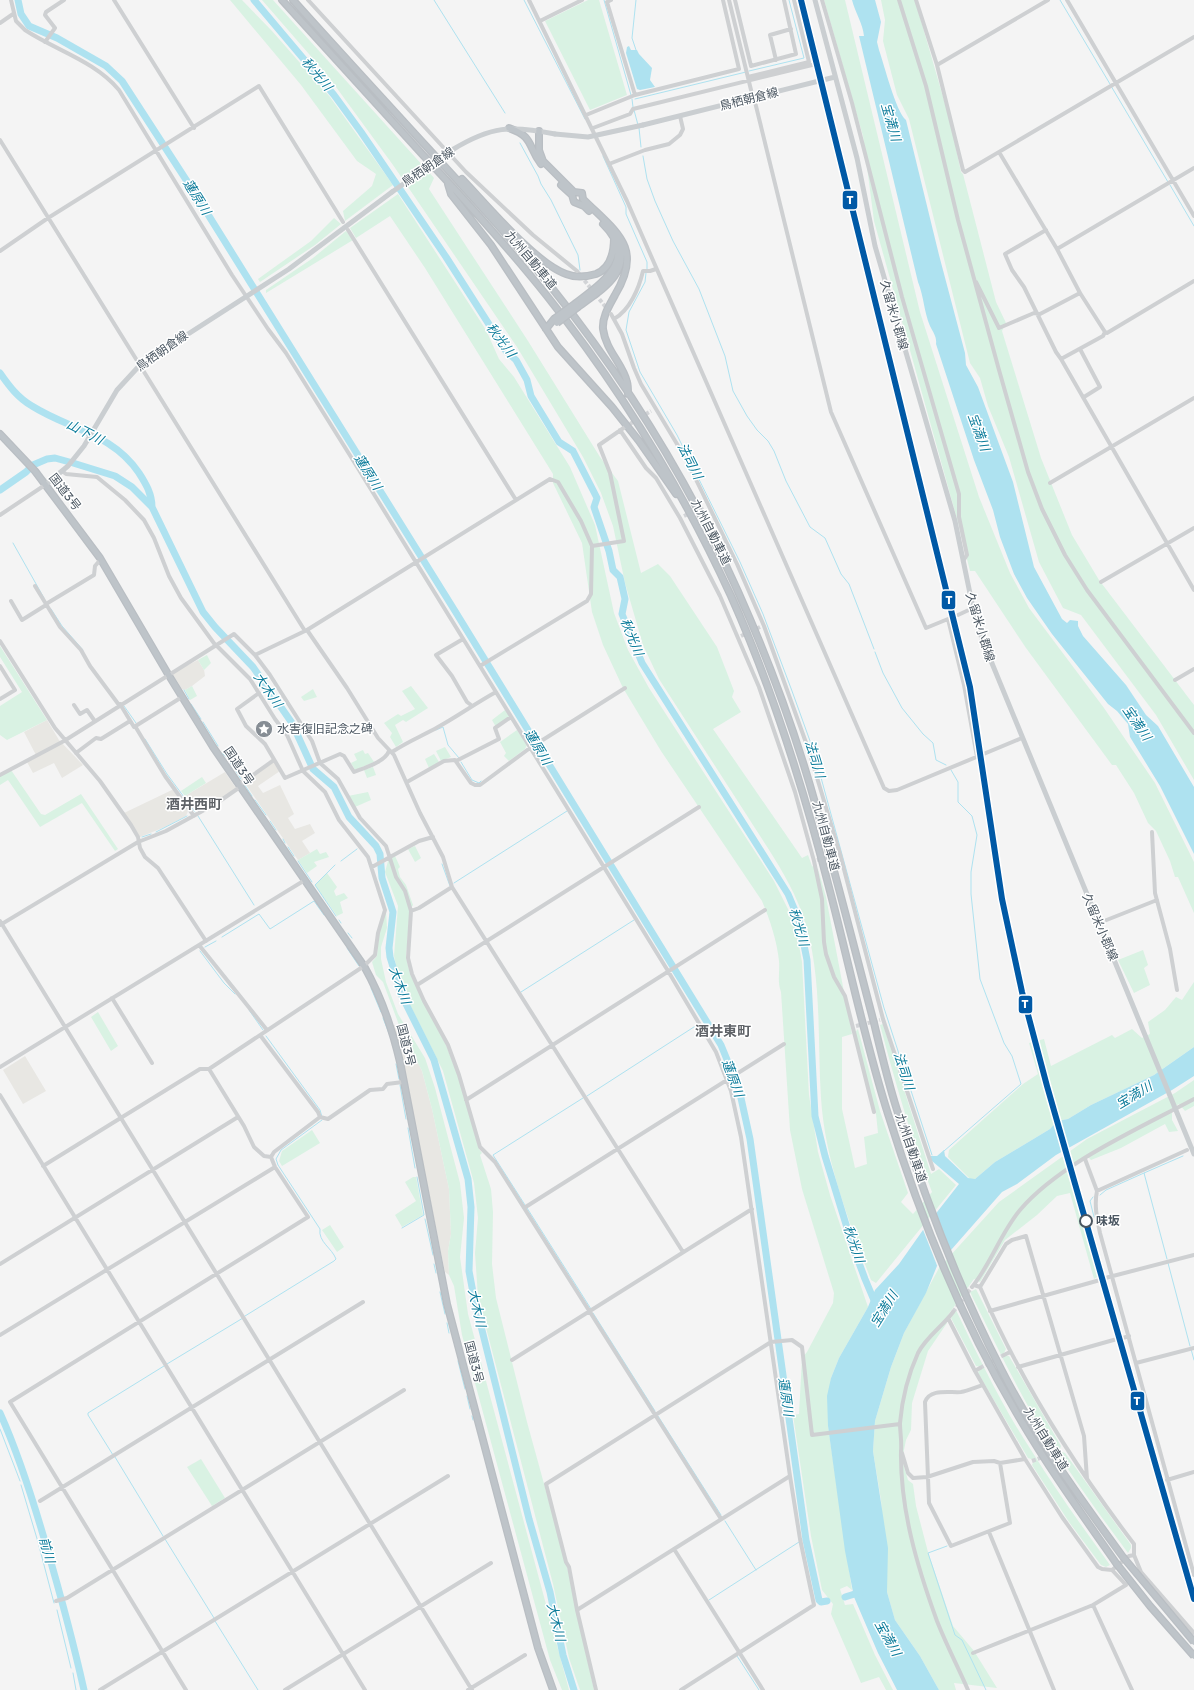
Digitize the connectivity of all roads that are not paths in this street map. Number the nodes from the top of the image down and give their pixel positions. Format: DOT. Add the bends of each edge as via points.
graph roads {
  1 [pos="11,0"];
  2 [pos="64,0"];
  3 [pos="114,0"];
  4 [pos="282,0"];
  5 [pos="293,0"];
  6 [pos="308,0"];
  7 [pos="529,0"];
  8 [pos="582,0"];
  9 [pos="611,0"];
  10 [pos="723,0"];
  11 [pos="729,0"];
  12 [pos="735,0"];
  13 [pos="784,0"];
  14 [pos="794,0"];
  15 [pos="815,0"];
  16 [pos="822,0"];
  17 [pos="899,0"];
  18 [pos="916,0"];
  19 [pos="1048,0"];
  20 [pos="1067,0"];
  21 [pos="13,14"];
  22 [pos="540,21"];
  23 [pos="0,23"];
  24 [pos="791,29"];
  25 [pos="1194,37"];
  26 [pos="45,42"];
  27 [pos="776,60"];
  28 [pos="812,65"];
  29 [pos="937,65"];
  30 [pos="835,77"];
  31 [pos="749,78"];
  32 [pos="1113,85"];
  33 [pos="752,94"];
  34 [pos="634,95"];
  35 [pos="755,102"];
  36 [pos="586,115"];
  37 [pos="680,116"];
  38 [pos="194,128"];
  39 [pos="509,128"];
  40 [pos="592,128"];
  41 [pos="539,131"];
  42 [pos="415,135"];
  43 [pos="0,140"];
  44 [pos="157,151"];
  45 [pos="999,152"];
  46 [pos="536,157"];
  47 [pos="609,164"];
  48 [pos="1194,168"];
  49 [pos="448,182"];
  50 [pos="1170,182"];
  51 [pos="573,194"];
  52 [pos="581,201"];
  53 [pos="1194,216"];
  54 [pos="48,218"];
  55 [pos="343,222"];
  56 [pos="610,226"];
  57 [pos="348,230"];
  58 [pos="1046,230"];
  59 [pos="614,238"];
  60 [pos="1057,249"];
  61 [pos="0,251"];
  62 [pos="656,269"];
  63 [pos="577,271"];
  64 [pos="974,278"];
  65 [pos="1194,281"];
  66 [pos="1080,293"];
  67 [pos="246,296"];
  68 [pos="577,305"];
  69 [pos="611,314"];
  70 [pos="1037,314"];
  71 [pos="614,319"];
  72 [pos="546,329"];
  73 [pos="1105,332"];
  74 [pos="1080,349"];
  75 [pos="1061,359"];
  76 [pos="140,365"];
  77 [pos="628,394"];
  78 [pos="1084,397"];
  79 [pos="1194,398"];
  80 [pos="656,407"];
  81 [pos="651,411"];
  82 [pos="0,434"];
  83 [pos="1112,446"];
  84 [pos="62,471"];
  85 [pos="1050,483"];
  86 [pos="45,485"];
  87 [pos="516,500"];
  88 [pos="0,515"];
  89 [pos="691,516"];
  90 [pos="1194,528"];
  91 [pos="1167,544"];
  92 [pos="593,546"];
  93 [pos="101,559"];
  94 [pos="963,561"];
  95 [pos="416,562"];
  96 [pos="1101,582"];
  97 [pos="35,586"];
  98 [pos="1194,590"];
  99 [pos="11,601"];
  100 [pos="46,604"];
  101 [pos="973,608"];
  102 [pos="958,615"];
  103 [pos="306,631"];
  104 [pos="463,639"];
  105 [pos="0,641"];
  106 [pos="217,646"];
  107 [pos="255,656"];
  108 [pos="0,666"];
  109 [pos="480,666"];
  110 [pos="1194,669"];
  111 [pos="168,674"];
  112 [pos="1175,680"];
  113 [pos="625,688"];
  114 [pos="496,692"];
  115 [pos="259,693"];
  116 [pos="182,697"];
  117 [pos="0,699"];
  118 [pos="119,704"];
  119 [pos="74,705"];
  120 [pos="471,706"];
  121 [pos="512,717"];
  122 [pos="94,720"];
  123 [pos="130,721"];
  124 [pos="135,726"];
  125 [pos="1194,733"];
  126 [pos="1022,738"];
  127 [pos="64,741"];
  128 [pos="530,748"];
  129 [pos="390,752"];
  130 [pos="76,753"];
  131 [pos="976,757"];
  132 [pos="274,760"];
  133 [pos="456,761"];
  134 [pos="320,763"];
  135 [pos="303,771"];
  136 [pos="0,775"];
  137 [pos="406,782"];
  138 [pos="240,786"];
  139 [pos="699,807"];
  140 [pos="194,816"];
  141 [pos="1152,832"];
  142 [pos="433,837"];
  143 [pos="138,842"];
  144 [pos="389,858"];
  145 [pos="373,867"];
  146 [pos="604,867"];
  147 [pos="305,880"];
  148 [pos="452,887"];
  149 [pos="1156,900"];
  150 [pos="411,910"];
  151 [pos="765,910"];
  152 [pos="0,923"];
  153 [pos="1099,923"];
  154 [pos="206,941"];
  155 [pos="487,941"];
  156 [pos="199,945"];
  157 [pos="364,966"];
  158 [pos="668,971"];
  159 [pos="417,985"];
  160 [pos="1177,990"];
  161 [pos="112,998"];
  162 [pos="64,1027"];
  163 [pos="267,1030"];
  164 [pos="260,1035"];
  165 [pos="552,1044"];
  166 [pos="784,1044"];
  167 [pos="152,1063"];
  168 [pos="0,1067"];
  169 [pos="209,1069"];
  170 [pos="727,1080"];
  171 [pos="403,1082"];
  172 [pos="0,1095"];
  173 [pos="1194,1099"];
  174 [pos="466,1100"];
  175 [pos="1176,1108"];
  176 [pos="874,1112"];
  177 [pos="238,1117"];
  178 [pos="120,1118"];
  179 [pos="322,1118"];
  180 [pos="618,1149"];
  181 [pos="1187,1150"];
  182 [pos="1194,1154"];
  183 [pos="271,1157"];
  184 [pos="1085,1159"];
  185 [pos="43,1166"];
  186 [pos="276,1167"];
  187 [pos="933,1169"];
  188 [pos="152,1170"];
  189 [pos="1097,1191"];
  190 [pos="524,1208"];
  191 [pos="752,1209"];
  192 [pos="76,1218"];
  193 [pos="184,1222"];
  194 [pos="683,1252"];
  195 [pos="1194,1255"];
  196 [pos="0,1264"];
  197 [pos="107,1270"];
  198 [pos="216,1274"];
  199 [pos="1111,1277"];
  200 [pos="1100,1280"];
  201 [pos="980,1287"];
  202 [pos="1043,1296"];
  203 [pos="363,1302"];
  204 [pos="990,1311"];
  205 [pos="590,1312"];
  206 [pos="953,1312"];
  207 [pos="948,1318"];
  208 [pos="139,1322"];
  209 [pos="0,1335"];
  210 [pos="1129,1336"];
  211 [pos="1123,1338"];
  212 [pos="1117,1339"];
  213 [pos="771,1342"];
  214 [pos="1194,1348"];
  215 [pos="1010,1352"];
  216 [pos="1061,1354"];
  217 [pos="1004,1355"];
  218 [pos="269,1360"];
  219 [pos="512,1360"];
  220 [pos="1136,1363"];
  221 [pos="1018,1367"];
  222 [pos="980,1368"];
  223 [pos="975,1371"];
  224 [pos="983,1385"];
  225 [pos="404,1390"];
  226 [pos="192,1407"];
  227 [pos="655,1415"];
  228 [pos="900,1424"];
  229 [pos="319,1442"];
  230 [pos="1066,1448"];
  231 [pos="902,1451"];
  232 [pos="1060,1451"];
  233 [pos="1026,1460"];
  234 [pos="1032,1461"];
  235 [pos="1000,1463"];
  236 [pos="1194,1472"];
  237 [pos="448,1476"];
  238 [pos="790,1476"];
  239 [pos="927,1477"];
  240 [pos="1087,1479"];
  241 [pos="1167,1480"];
  242 [pos="62,1487"];
  243 [pos="242,1489"];
  244 [pos="40,1500"];
  245 [pos="721,1519"];
  246 [pos="370,1524"];
  247 [pos="989,1532"];
  248 [pos="674,1549"];
  249 [pos="1134,1555"];
  250 [pos="491,1563"];
  251 [pos="112,1570"];
  252 [pos="1112,1570"];
  253 [pos="293,1572"];
  254 [pos="1194,1575"];
  255 [pos="56,1601"];
  256 [pos="1093,1605"];
  257 [pos="420,1606"];
  258 [pos="577,1610"];
  259 [pos="1029,1630"];
  260 [pos="1194,1633"];
  261 [pos="1194,1642"];
  262 [pos="163,1652"];
  263 [pos="739,1653"];
  264 [pos="973,1653"];
  265 [pos="343,1654"];
  266 [pos="525,1655"];
  267 [pos="1194,1656"];
  268 [pos="470,1689"];
  269 [pos="100,1690"];
  270 [pos="186,1690"];
  271 [pos="284,1690"];
  272 [pos="365,1690"];
  273 [pos="553,1690"];
  274 [pos="596,1690"];
  275 [pos="681,1690"];
  276 [pos="763,1690"];
  277 [pos="968,1690"];
  278 [pos="1054,1690"];
  279 [pos="1132,1690"];
  1 -- 21 [label="street"];
  2 -- 26 [label="street" via="46,12 45,15 55,28"];
  3 -- 38 [label="street"];
  4 -- 49 [label="highway, 九州自動車道"];
  5 -- 42 [label="highway, 九州自動車道"];
  6 -- 63 [label="street" via="466,172 533,235"];
  7 -- 22 [label="street"];
  8 -- 22 [label="street"];
  9 -- 34 [label="street" via="607,2"];
  10 -- 34 [label="street" via="739,69"];
  11 -- 31 [label="street"];
  12 -- 27 [label="street" via="751,66"];
  13 -- 24 [label="street"];
  14 -- 31 [label="street" via="809,62"];
  15 -- 30 [label="main road"];
  16 -- 94 [label="street" via="852,103 902,297 959,494 959,516 967,555"];
  17 -- 64 [label="street" via="926,86"];
  18 -- 29 [label="street"];
  19 -- 29 [label="street"];
  20 -- 32 [label="street"];
  21 -- 23 [label="street"];
  21 -- 26 [label="street" via="25,30"];
  22 -- 36 [label="street"];
  24 -- 27 [label="street" via="796,54"];
  24 -- 27 [label="street" via="770,35"];
  25 -- 32 [label="street"];
  26 -- 44 [label="street" via="94,68 113,83"];
  28 -- 31 [label="street"];
  29 -- 45 [label="street" via="964,172"];
  30 -- 37 [label="main road, 鳥栖朝倉線"];
  30 -- 94 [label="main road, 久留米小郡線" via="857,158 875,246 955,521"];
  31 -- 33 [label="street"];
  31 -- 40 [label="street" via="633,109 630,114"];
  32 -- 45 [label="street"];
  32 -- 50 [label="street"];
  34 -- 36 [label="street"];
  35 -- 131 [label="street" via="831,412 926,628 948,620 964,685"];
  36 -- 40 [label="street"];
  37 -- 41 [label="main road, 鳥栖朝倉線, bridge" via="588,137"];
  37 -- 47 [label="street" via="682,129 675,140"];
  38 -- 44 [label="street"];
  38 -- 55 [label="street" via="259,86"];
  39 -- 41 [label="main road, 鳥栖朝倉線"];
  39 -- 46 [label="highway" via="527,137"];
  39 -- 67 [label="main road, 鳥栖朝倉線, bridge" via="481,134 452,150 289,269"];
  40 -- 47 [label="street"];
  41 -- 46 [label="highway" via="534,150"];
  41 -- 51 [label="highway" via="539,150 543,161"];
  42 -- 59 [label="highway" via="532,252 555,270 575,277 599,273 611,259"];
  42 -- 77 [label="highway, 九州自動車道" via="524,254 580,324"];
  43 -- 54 [label="street"];
  44 -- 54 [label="street"];
  44 -- 67 [label="street"];
  45 -- 58 [label="street"];
  46 -- 51 [label="highway" via="546,170"];
  47 -- 62 [label="street"];
  48 -- 50 [label="street"];
  49 -- 72 [label="highway" via="452,194 490,245"];
  49 -- 89 [label="highway, 九州自動車道" via="517,260 572,329 635,421"];
  50 -- 53 [label="street"];
  50 -- 60 [label="street"];
  51 -- 52 [label="highway" via="574,202"];
  51 -- 52 [label="highway" via="580,192"];
  52 -- 56 [label="highway"];
  52 -- 59 [label="highway"];
  54 -- 61 [label="street"];
  54 -- 76 [label="street"];
  56 -- 68 [label="highway" via="621,249 621,264 616,275 606,286"];
  56 -- 77 [label="highway" via="625,246 628,263 624,281 605,314 603,329 608,346 627,381"];
  57 -- 87 [label="street"];
  58 -- 60 [label="street"];
  58 -- 70 [label="street" via="1004,254"];
  59 -- 68 [label="highway" via="618,253 612,273"];
  60 -- 66 [label="street"];
  62 -- 71 [label="street" via="643,271 639,287 620,316"];
  62 -- 131 [label="street" via="884,788 889,791 897,790"];
  64 -- 70 [label="street" via="999,328"];
  64 -- 125 [label="street" via="1022,450 1048,520 1065,555 1087,590"];
  65 -- 73 [label="street"];
  66 -- 70 [label="street"];
  66 -- 73 [label="street"];
  67 -- 76 [label="main road, 鳥栖朝倉線"];
  67 -- 95 [label="street" via="286,353"];
  68 -- 72 [label="highway, bridge"];
  69 -- 71 [label="street"];
  70 -- 75 [label="street"];
  71 -- 80 [label="street" via="636,373"];
  72 -- 89 [label="highway" via="558,347 639,441"];
  73 -- 74 [label="street" via="1103,336"];
  74 -- 75 [label="street"];
  74 -- 78 [label="street" via="1100,387"];
  75 -- 78 [label="street"];
  76 -- 84 [label="main road, 鳥栖朝倉線" via="116,390 84,446"];
  76 -- 103 [label="street"];
  77 -- 261 [label="highway, 九州自動車道, bridge" via="679,476 718,550 749,617 784,705 818,809 896,1106 925,1196 960,1284 1002,1371 1059,1468 1123,1558"];
  78 -- 83 [label="street"];
  79 -- 83 [label="street"];
  80 -- 81 [label="street"];
  80 -- 187 [label="street" via="686,459 705,506 737,564 809,751 882,1019"];
  82 -- 86 [label="highway, 国道3号"];
  83 -- 85 [label="street"];
  83 -- 91 [label="street"];
  84 -- 86 [label="main road, 鳥栖朝倉線"];
  84 -- 106 [label="street" via="66,474 97,477 140,516 154,538 181,598"];
  86 -- 88 [label="street"];
  86 -- 93 [label="highway, 国道3号"];
  87 -- 92 [label="street" via="550,479 556,480"];
  87 -- 95 [label="street"];
  89 -- 267 [label="highway, 九州自動車道, bridge" via="741,619 790,750 828,883 886,1110 918,1203 953,1290 995,1376 1032,1439 1116,1563"];
  90 -- 91 [label="street"];
  91 -- 96 [label="street"];
  91 -- 98 [label="street"];
  92 -- 109 [label="street" via="591,594 587,601"];
  92 -- 176 [label="street" via="624,541 610,473 599,445 622,428 646,468 656,478 682,517 740,636 777,735 816,860 826,954 834,977 846,996"];
  93 -- 100 [label="street" via="95,566 94,575"];
  93 -- 111 [label="highway, 国道3号"];
  94 -- 101 [label="main road, 久留米小郡線"];
  95 -- 103 [label="street"];
  95 -- 104 [label="street"];
  97 -- 100 [label="street"];
  99 -- 100 [label="street" via="22,620"];
  100 -- 118 [label="street" via="60,627 81,650"];
  101 -- 102 [label="street"];
  101 -- 126 [label="main road, 久留米小郡線" via="982,639"];
  103 -- 107 [label="street"];
  103 -- 129 [label="street"];
  104 -- 109 [label="street"];
  104 -- 120 [label="street" via="436,655"];
  105 -- 127 [label="street"];
  106 -- 107 [label="street" via="234,634"];
  106 -- 111 [label="street"];
  106 -- 115 [label="street" via="250,679"];
  107 -- 134 [label="street" via="312,741"];
  108 -- 117 [label="street" via="15,690"];
  109 -- 114 [label="street"];
  110 -- 112 [label="street"];
  111 -- 116 [label="highway, 国道3号"];
  111 -- 118 [label="street"];
  113 -- 128 [label="street"];
  114 -- 120 [label="street"];
  114 -- 121 [label="street"];
  115 -- 132 [label="street" via="238,709 246,726 265,744"];
  115 -- 135 [label="street" via="287,735"];
  116 -- 124 [label="street"];
  116 -- 138 [label="highway, 国道3号"];
  118 -- 122 [label="street"];
  118 -- 123 [label="street"];
  119 -- 122 [label="street" via="80,714 87,710"];
  120 -- 129 [label="street"];
  121 -- 128 [label="street"];
  121 -- 133 [label="street" via="495,728 499,739"];
  122 -- 127 [label="street"];
  123 -- 124 [label="street"];
  123 -- 130 [label="street" via="101,739 96,738"];
  124 -- 140 [label="street" via="165,776"];
  126 -- 131 [label="street"];
  126 -- 153 [label="main road, 久留米小郡線"];
  127 -- 130 [label="street"];
  127 -- 136 [label="street"];
  128 -- 133 [label="street" via="480,785 471,783"];
  128 -- 146 [label="street"];
  129 -- 134 [label="street" via="378,762 354,772 340,754"];
  129 -- 137 [label="street"];
  130 -- 143 [label="street" via="100,781 131,825 138,836"];
  132 -- 135 [label="street" via="285,778"];
  132 -- 138 [label="street"];
  133 -- 137 [label="street" via="444,761"];
  134 -- 135 [label="street"];
  134 -- 144 [label="street" via="343,785 353,808 381,839"];
  135 -- 145 [label="street" via="325,792 345,829 366,853"];
  137 -- 142 [label="street"];
  138 -- 140 [label="street"];
  138 -- 147 [label="highway, 国道3号"];
  139 -- 146 [label="street"];
  140 -- 143 [label="street"];
  141 -- 149 [label="street"];
  142 -- 144 [label="street" via="419,841"];
  142 -- 148 [label="street"];
  143 -- 152 [label="street"];
  143 -- 154 [label="street" via="145,857 158,868"];
  144 -- 145 [label="street"];
  144 -- 150 [label="street"];
  145 -- 157 [label="street" via="385,910 375,955"];
  146 -- 155 [label="street"];
  146 -- 158 [label="street"];
  147 -- 154 [label="street"];
  147 -- 157 [label="highway, 国道3号"];
  148 -- 150 [label="street" via="419,908"];
  148 -- 155 [label="street"];
  149 -- 153 [label="street"];
  149 -- 160 [label="street" via="1170,949"];
  150 -- 159 [label="street" via="408,958"];
  151 -- 158 [label="street"];
  152 -- 162 [label="street"];
  153 -- 175 [label="main road, 久留米小郡線"];
  154 -- 156 [label="street"];
  155 -- 159 [label="street"];
  155 -- 165 [label="street"];
  156 -- 161 [label="street"];
  156 -- 163 [label="street"];
  157 -- 163 [label="street"];
  157 -- 171 [label="highway, 国道3号" via="390,1024"];
  158 -- 165 [label="street"];
  158 -- 170 [label="street" via="716,1052"];
  159 -- 174 [label="street" via="448,1045"];
  161 -- 162 [label="street"];
  161 -- 167 [label="street"];
  162 -- 168 [label="street"];
  162 -- 178 [label="street"];
  163 -- 164 [label="street"];
  164 -- 169 [label="street"];
  164 -- 179 [label="street"];
  165 -- 174 [label="street"];
  165 -- 180 [label="street"];
  166 -- 170 [label="street"];
  169 -- 177 [label="street"];
  169 -- 178 [label="street" via="200,1069"];
  170 -- 180 [label="street"];
  170 -- 191 [label="street" via="737,1111"];
  171 -- 179 [label="street" via="387,1084 383,1089 370,1090 328,1119"];
  171 -- 273 [label="highway, 国道3号" via="447,1304 538,1648"];
  172 -- 185 [label="street"];
  173 -- 175 [label="street"];
  174 -- 190 [label="street" via="480,1147 493,1159"];
  175 -- 182 [label="main road, 久留米小郡線"];
  175 -- 184 [label="street"];
  177 -- 183 [label="street" via="254,1147 264,1156"];
  177 -- 188 [label="street"];
  178 -- 185 [label="street"];
  178 -- 188 [label="street"];
  179 -- 183 [label="street" via="274,1152"];
  180 -- 190 [label="street"];
  180 -- 194 [label="street"];
  181 -- 189 [label="street"];
  183 -- 186 [label="street"];
  184 -- 189 [label="street"];
  184 -- 201 [label="street" via="1047,1185 1021,1209 973,1286"];
  185 -- 192 [label="street"];
  186 -- 193 [label="street"];
  186 -- 198 [label="street" via="308,1217"];
  188 -- 192 [label="street"];
  188 -- 193 [label="street"];
  189 -- 199 [label="street" via="1096,1216"];
  190 -- 205 [label="street"];
  191 -- 194 [label="street"];
  191 -- 213 [label="street"];
  192 -- 196 [label="street"];
  192 -- 197 [label="street"];
  193 -- 197 [label="street"];
  193 -- 198 [label="street"];
  194 -- 205 [label="street"];
  195 -- 199 [label="street"];
  197 -- 208 [label="street"];
  197 -- 209 [label="street"];
  198 -- 208 [label="street"];
  198 -- 218 [label="street"];
  199 -- 210 [label="street"];
  200 -- 202 [label="street"];
  201 -- 202 [label="street" via="1006,1244 1026,1236"];
  201 -- 204 [label="street"];
  202 -- 204 [label="street"];
  202 -- 216 [label="street"];
  203 -- 218 [label="street"];
  204 -- 215 [label="street"];
  205 -- 219 [label="street"];
  205 -- 227 [label="street"];
  206 -- 207 [label="street"];
  207 -- 223 [label="street"];
  207 -- 228 [label="street" via="922,1346 913,1365"];
  208 -- 226 [label="street"];
  208 -- 242 [label="street" via="10,1402"];
  210 -- 211 [label="street"];
  210 -- 220 [label="street"];
  212 -- 216 [label="street"];
  213 -- 227 [label="street"];
  213 -- 228 [label="street" via="796,1341 802,1347 812,1435"];
  213 -- 238 [label="street"];
  214 -- 220 [label="street"];
  215 -- 217 [label="street"];
  215 -- 221 [label="street"];
  216 -- 221 [label="street"];
  216 -- 240 [label="street" via="1084,1436"];
  218 -- 226 [label="street"];
  218 -- 229 [label="street"];
  220 -- 241 [label="street"];
  221 -- 230 [label="street"];
  222 -- 223 [label="street"];
  223 -- 224 [label="street"];
  224 -- 233 [label="street"];
  224 -- 239 [label="street" via="961,1392 941,1392 926,1398"];
  225 -- 229 [label="street"];
  226 -- 242 [label="street"];
  226 -- 243 [label="street"];
  227 -- 245 [label="street"];
  227 -- 258 [label="street" via="546,1484 569,1567"];
  228 -- 231 [label="street"];
  229 -- 243 [label="street"];
  229 -- 246 [label="street"];
  230 -- 232 [label="street"];
  230 -- 240 [label="street"];
  231 -- 239 [label="street" via="910,1476"];
  231 -- 277 [label="street" via="902,1490 914,1548 938,1622"];
  233 -- 234 [label="street"];
  233 -- 235 [label="street"];
  233 -- 252 [label="street" via="1092,1560 1102,1569"];
  235 -- 239 [label="street" via="973,1462"];
  235 -- 247 [label="street" via="1010,1523"];
  236 -- 241 [label="street"];
  237 -- 246 [label="street"];
  238 -- 245 [label="street"];
  238 -- 263 [label="street" via="814,1605"];
  239 -- 247 [label="street" via="931,1511 951,1546"];
  240 -- 249 [label="street" via="1134,1544"];
  241 -- 254 [label="street"];
  242 -- 244 [label="street"];
  242 -- 251 [label="street"];
  243 -- 251 [label="street"];
  243 -- 253 [label="street"];
  245 -- 248 [label="street"];
  246 -- 253 [label="street"];
  246 -- 257 [label="street"];
  247 -- 259 [label="street"];
  248 -- 258 [label="street"];
  248 -- 263 [label="street"];
  249 -- 252 [label="street"];
  249 -- 260 [label="street" via="1142,1572"];
  250 -- 257 [label="street"];
  251 -- 255 [label="street" via="67,1598"];
  251 -- 262 [label="street"];
  252 -- 256 [label="street" via="1126,1586"];
  253 -- 262 [label="street"];
  253 -- 265 [label="street"];
  256 -- 259 [label="street"];
  256 -- 279 [label="street"];
  257 -- 265 [label="street"];
  257 -- 268 [label="street"];
  258 -- 274 [label="street"];
  259 -- 264 [label="street"];
  259 -- 278 [label="street"];
  262 -- 269 [label="street"];
  262 -- 270 [label="street"];
  263 -- 275 [label="street"];
  263 -- 276 [label="street"];
  265 -- 271 [label="street"];
  265 -- 272 [label="street"];
  266 -- 268 [label="street"];
}
